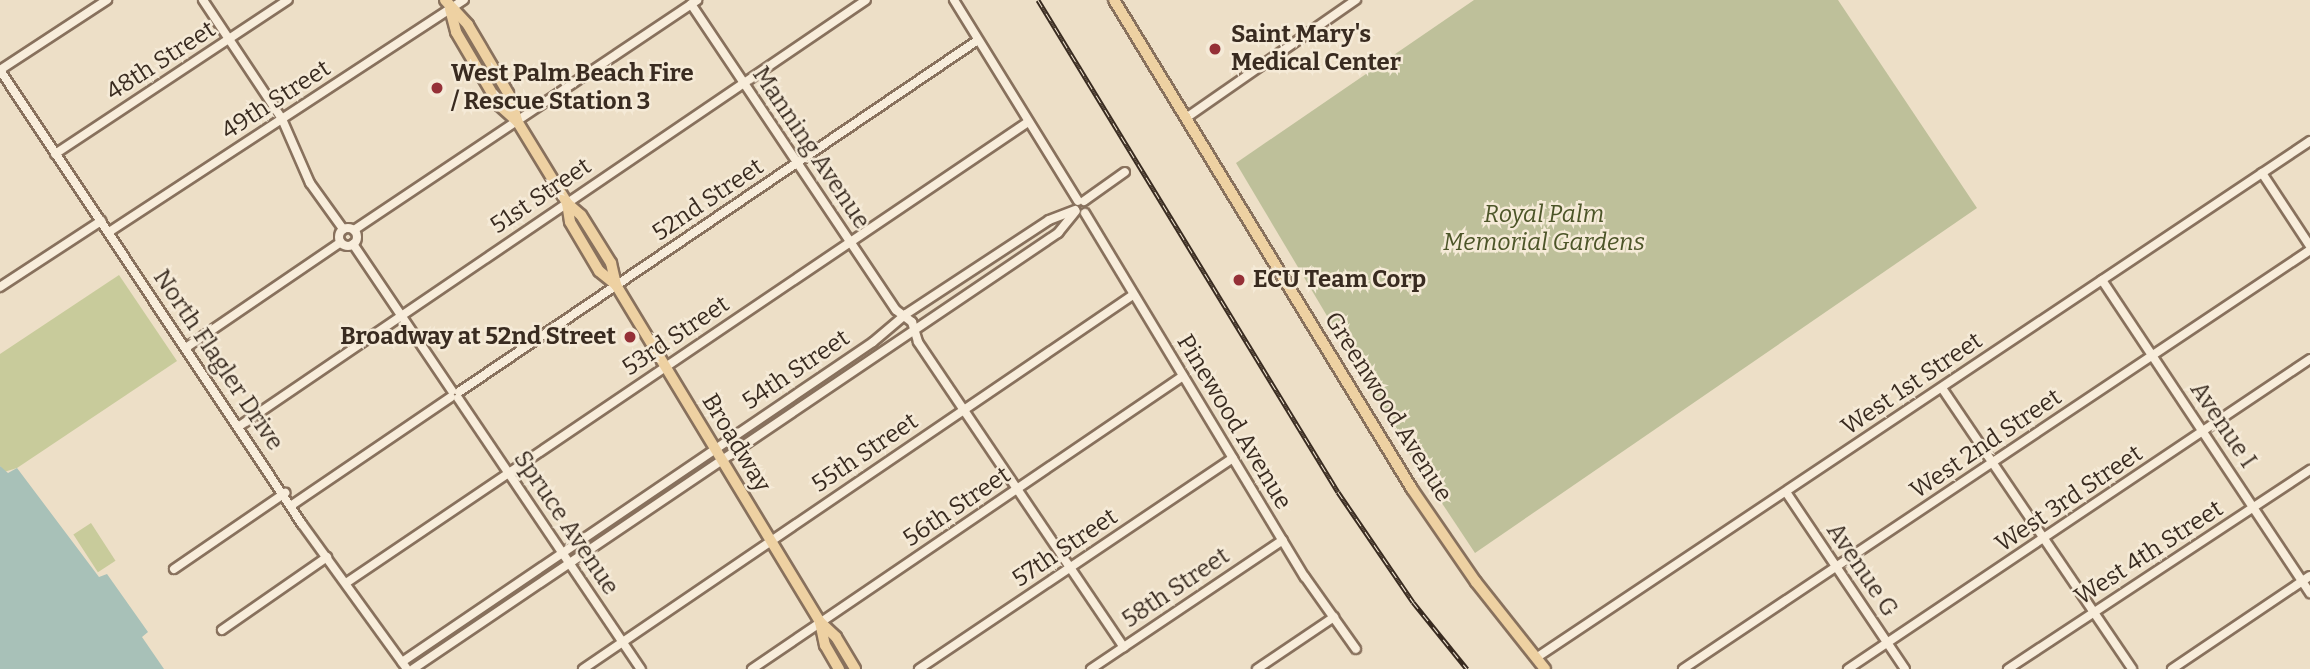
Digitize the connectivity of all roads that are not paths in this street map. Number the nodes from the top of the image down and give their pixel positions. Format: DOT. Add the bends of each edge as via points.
graph roads {
  1 [pos="107,0"];
  2 [pos="204,0"];
  3 [pos="288,0"];
  4 [pos="464,0"];
  5 [pos="866,0"];
  6 [pos="954,0"];
  7 [pos="1114,0"];
  8 [pos="1356,0"];
  9 [pos="694,2"];
  10 [pos="447,4"];
  11 [pos="230,40"];
  12 [pos="978,40"];
  13 [pos="0,70"];
  14 [pos="744,82"];
  15 [pos="1186,118"];
  16 [pos="282,119"];
  17 [pos="517,121"];
  18 [pos="1028,122"];
  19 [pos="2310,141"];
  20 [pos="55,154"];
  21 [pos="798,162"];
  22 [pos="1125,172"];
  23 [pos="2262,173"];
  24 [pos="567,203"];
  25 [pos="1079,207"];
  26 [pos="101,221"];
  27 [pos="343,229"];
  28 [pos="354,230"];
  29 [pos="109,232"];
  30 [pos="341,242"];
  31 [pos="851,242"];
  32 [pos="353,244"];
  33 [pos="2310,248"];
  34 [pos="2102,280"];
  35 [pos="616,285"];
  36 [pos="0,287"];
  37 [pos="1133,295"];
  38 [pos="400,314"];
  39 [pos="901,317"];
  40 [pos="917,335"];
  41 [pos="907,337"];
  42 [pos="187,347"];
  43 [pos="2152,356"];
  44 [pos="2310,359"];
  45 [pos="665,366"];
  46 [pos="1183,376"];
  47 [pos="1942,388"];
  48 [pos="455,395"];
  49 [pos="964,410"];
  50 [pos="238,427"];
  51 [pos="2204,431"];
  52 [pos="714,448"];
  53 [pos="1233,458"];
  54 [pos="721,460"];
  55 [pos="1992,464"];
  56 [pos="2310,470"];
  57 [pos="509,474"];
  58 [pos="1018,489"];
  59 [pos="1786,492"];
  60 [pos="285,493"];
  61 [pos="292,505"];
  62 [pos="2255,506"];
  63 [pos="2044,539"];
  64 [pos="770,540"];
  65 [pos="1283,540"];
  66 [pos="563,551"];
  67 [pos="327,557"];
  68 [pos="572,563"];
  69 [pos="1836,567"];
  70 [pos="1071,568"];
  71 [pos="174,569"];
  72 [pos="2306,578"];
  73 [pos="346,583"];
  74 [pos="2310,593"];
  75 [pos="2095,611"];
  76 [pos="1334,617"];
  77 [pos="820,622"];
  78 [pos="222,630"];
  79 [pos="623,642"];
  80 [pos="1888,643"];
  81 [pos="1124,647"];
  82 [pos="1356,649"];
  83 [pos="1536,658"];
  84 [pos="405,666"];
  85 [pos="413,669"];
  86 [pos="583,669"];
  87 [pos="641,669"];
  88 [pos="752,669"];
  89 [pos="839,669"];
  90 [pos="855,669"];
  91 [pos="919,669"];
  92 [pos="1091,669"];
  93 [pos="1257,669"];
  94 [pos="1545,669"];
  95 [pos="1683,669"];
  96 [pos="1848,669"];
  97 [pos="1905,669"];
  98 [pos="2008,669"];
  99 [pos="2132,669"];
  100 [pos="2172,669"];
  1 -- 13 [label="street"];
  2 -- 11 [label="street"];
  3 -- 11 [label="street, 48th Street"];
  4 -- 10 [label="street, 49th Street"];
  5 -- 14 [label="street, 51st Street"];
  6 -- 12 [label="street, Pinewood Avenue"];
  7 -- 15 [label="main road, Greenwood Avenue"];
  8 -- 15 [label="street"];
  9 -- 14 [label="street, Manning Avenue"];
  9 -- 17 [label="street"];
  10 -- 16 [label="street, 49th Street"];
  10 -- 17 [label="main road, Broadway" via="456,32 493,95"];
  11 -- 16 [label="street"];
  11 -- 20 [label="street, 48th Street"];
  12 -- 18 [label="street, Pinewood Avenue"];
  12 -- 21 [label="street, 52nd Street"];
  13 -- 20 [label="street, North Flagler Drive"];
  14 -- 21 [label="street, Manning Avenue"];
  14 -- 24 [label="street, 51st Street"];
  15 -- 83 [label="main road, Greenwood Avenue" via="1412,489"];
  16 -- 27 [label="street" via="310,183"];
  16 -- 29 [label="street, 49th Street"];
  17 -- 24 [label="main road, Broadway"];
  17 -- 28 [label="street"];
  18 -- 25 [label="street, Pinewood Avenue"];
  18 -- 31 [label="street, 53rd Street"];
  19 -- 23 [label="street, West 1st Street"];
  20 -- 26 [label="street, North Flagler Drive"];
  21 -- 31 [label="street, Manning Avenue"];
  21 -- 35 [label="street, 52nd Street"];
  22 -- 25 [label="street, 54th Street"];
  23 -- 33 [label="street"];
  23 -- 34 [label="street, West 1st Street"];
  24 -- 35 [label="main road, Broadway" via="581,215 611,263"];
  24 -- 38 [label="street, 51st Street"];
  25 -- 37 [label="street, Pinewood Avenue"];
  25 -- 39 [label="street, 54th Street" via="1049,220"];
  25 -- 40 [label="street, 54th Street" via="1058,233"];
  26 -- 29 [label="street, North Flagler Drive"];
  26 -- 36 [label="street"];
  27 -- 28 [label="street"];
  27 -- 30 [label="street"];
  28 -- 32 [label="street" via="357,238"];
  29 -- 42 [label="street, North Flagler Drive"];
  30 -- 32 [label="street"];
  30 -- 42 [label="street"];
  31 -- 39 [label="street, Manning Avenue"];
  31 -- 45 [label="street, 53rd Street"];
  32 -- 38 [label="street, Spruce Avenue"];
  33 -- 43 [label="street, West 2nd Street"];
  34 -- 43 [label="street, Avenue I"];
  34 -- 47 [label="street, West 1st Street"];
  35 -- 45 [label="main road, Broadway"];
  35 -- 48 [label="street, 52nd Street"];
  37 -- 46 [label="street, Pinewood Avenue"];
  37 -- 49 [label="street, 55th Street"];
  38 -- 48 [label="street, Spruce Avenue"];
  38 -- 50 [label="street, 51st Street"];
  39 -- 40 [label="street, Manning Avenue"];
  39 -- 41 [label="street, Manning Avenue"];
  39 -- 52 [label="street, 54th Street"];
  40 -- 41 [label="street, 54th Street"];
  40 -- 49 [label="street, Manning Avenue"];
  41 -- 54 [label="street, 54th Street"];
  42 -- 50 [label="street, North Flagler Drive"];
  43 -- 51 [label="street, Avenue I"];
  43 -- 55 [label="street, West 2nd Street"];
  44 -- 51 [label="street, West 3rd Street"];
  45 -- 52 [label="main road, Broadway"];
  45 -- 57 [label="street, 53rd Street"];
  46 -- 53 [label="street, Pinewood Avenue"];
  46 -- 58 [label="street, 56th Street"];
  47 -- 55 [label="street"];
  47 -- 59 [label="street, West 1st Street"];
  48 -- 57 [label="street, Spruce Avenue"];
  48 -- 61 [label="street, 52nd Street"];
  49 -- 58 [label="street, Manning Avenue"];
  49 -- 64 [label="street, 55th Street"];
  50 -- 60 [label="street, North Flagler Drive"];
  51 -- 62 [label="street, Avenue I"];
  51 -- 63 [label="street, West 3rd Street"];
  52 -- 54 [label="main road, Broadway"];
  52 -- 66 [label="street, 54th Street"];
  53 -- 65 [label="street, Pinewood Avenue"];
  53 -- 70 [label="street, 57th Street"];
  54 -- 64 [label="main road, Broadway"];
  54 -- 68 [label="street, 54th Street"];
  55 -- 63 [label="street"];
  55 -- 69 [label="street, West 2nd Street"];
  56 -- 62 [label="street, West 4th Street"];
  57 -- 66 [label="street, Spruce Avenue"];
  57 -- 73 [label="street, 53rd Street"];
  58 -- 70 [label="street, Manning Avenue"];
  58 -- 77 [label="street, 56th Street"];
  59 -- 69 [label="street, Avenue G"];
  59 -- 83 [label="street, West 1st Street"];
  60 -- 61 [label="street, North Flagler Drive"];
  60 -- 71 [label="street"];
  61 -- 67 [label="street, North Flagler Drive"];
  62 -- 72 [label="street, Avenue I"];
  62 -- 75 [label="street, West 4th Street"];
  63 -- 75 [label="street"];
  63 -- 80 [label="street, West 3rd Street"];
  64 -- 77 [label="main road, Broadway"];
  64 -- 79 [label="street, 55th Street"];
  65 -- 76 [label="street, Pinewood Avenue"];
  65 -- 81 [label="street, 58th Street"];
  66 -- 68 [label="street, Spruce Avenue"];
  66 -- 84 [label="street, 54th Street"];
  67 -- 73 [label="street, North Flagler Drive"];
  67 -- 78 [label="street"];
  68 -- 79 [label="street, Spruce Avenue"];
  68 -- 85 [label="street, 54th Street"];
  69 -- 80 [label="street, Avenue G"];
  69 -- 95 [label="street, West 2nd Street"];
  70 -- 81 [label="street, Manning Avenue"];
  70 -- 91 [label="street, 57th Street"];
  72 -- 74 [label="street, Avenue I"];
  72 -- 100 [label="street"];
  73 -- 84 [label="street, North Flagler Drive"];
  75 -- 98 [label="street, West 4th Street"];
  75 -- 99 [label="street"];
  76 -- 82 [label="street, Pinewood Avenue"];
  76 -- 93 [label="street"];
  77 -- 88 [label="street, 56th Street"];
  77 -- 89 [label="main road, Broadway" via="825,645"];
  77 -- 90 [label="main road, Broadway" via="836,637"];
  79 -- 86 [label="street, 55th Street"];
  79 -- 87 [label="street, Spruce Avenue"];
  80 -- 96 [label="street, West 3rd Street"];
  80 -- 97 [label="street, Avenue G"];
  81 -- 92 [label="street, 58th Street"];
  83 -- 94 [label="main road, Greenwood Avenue"];
}
